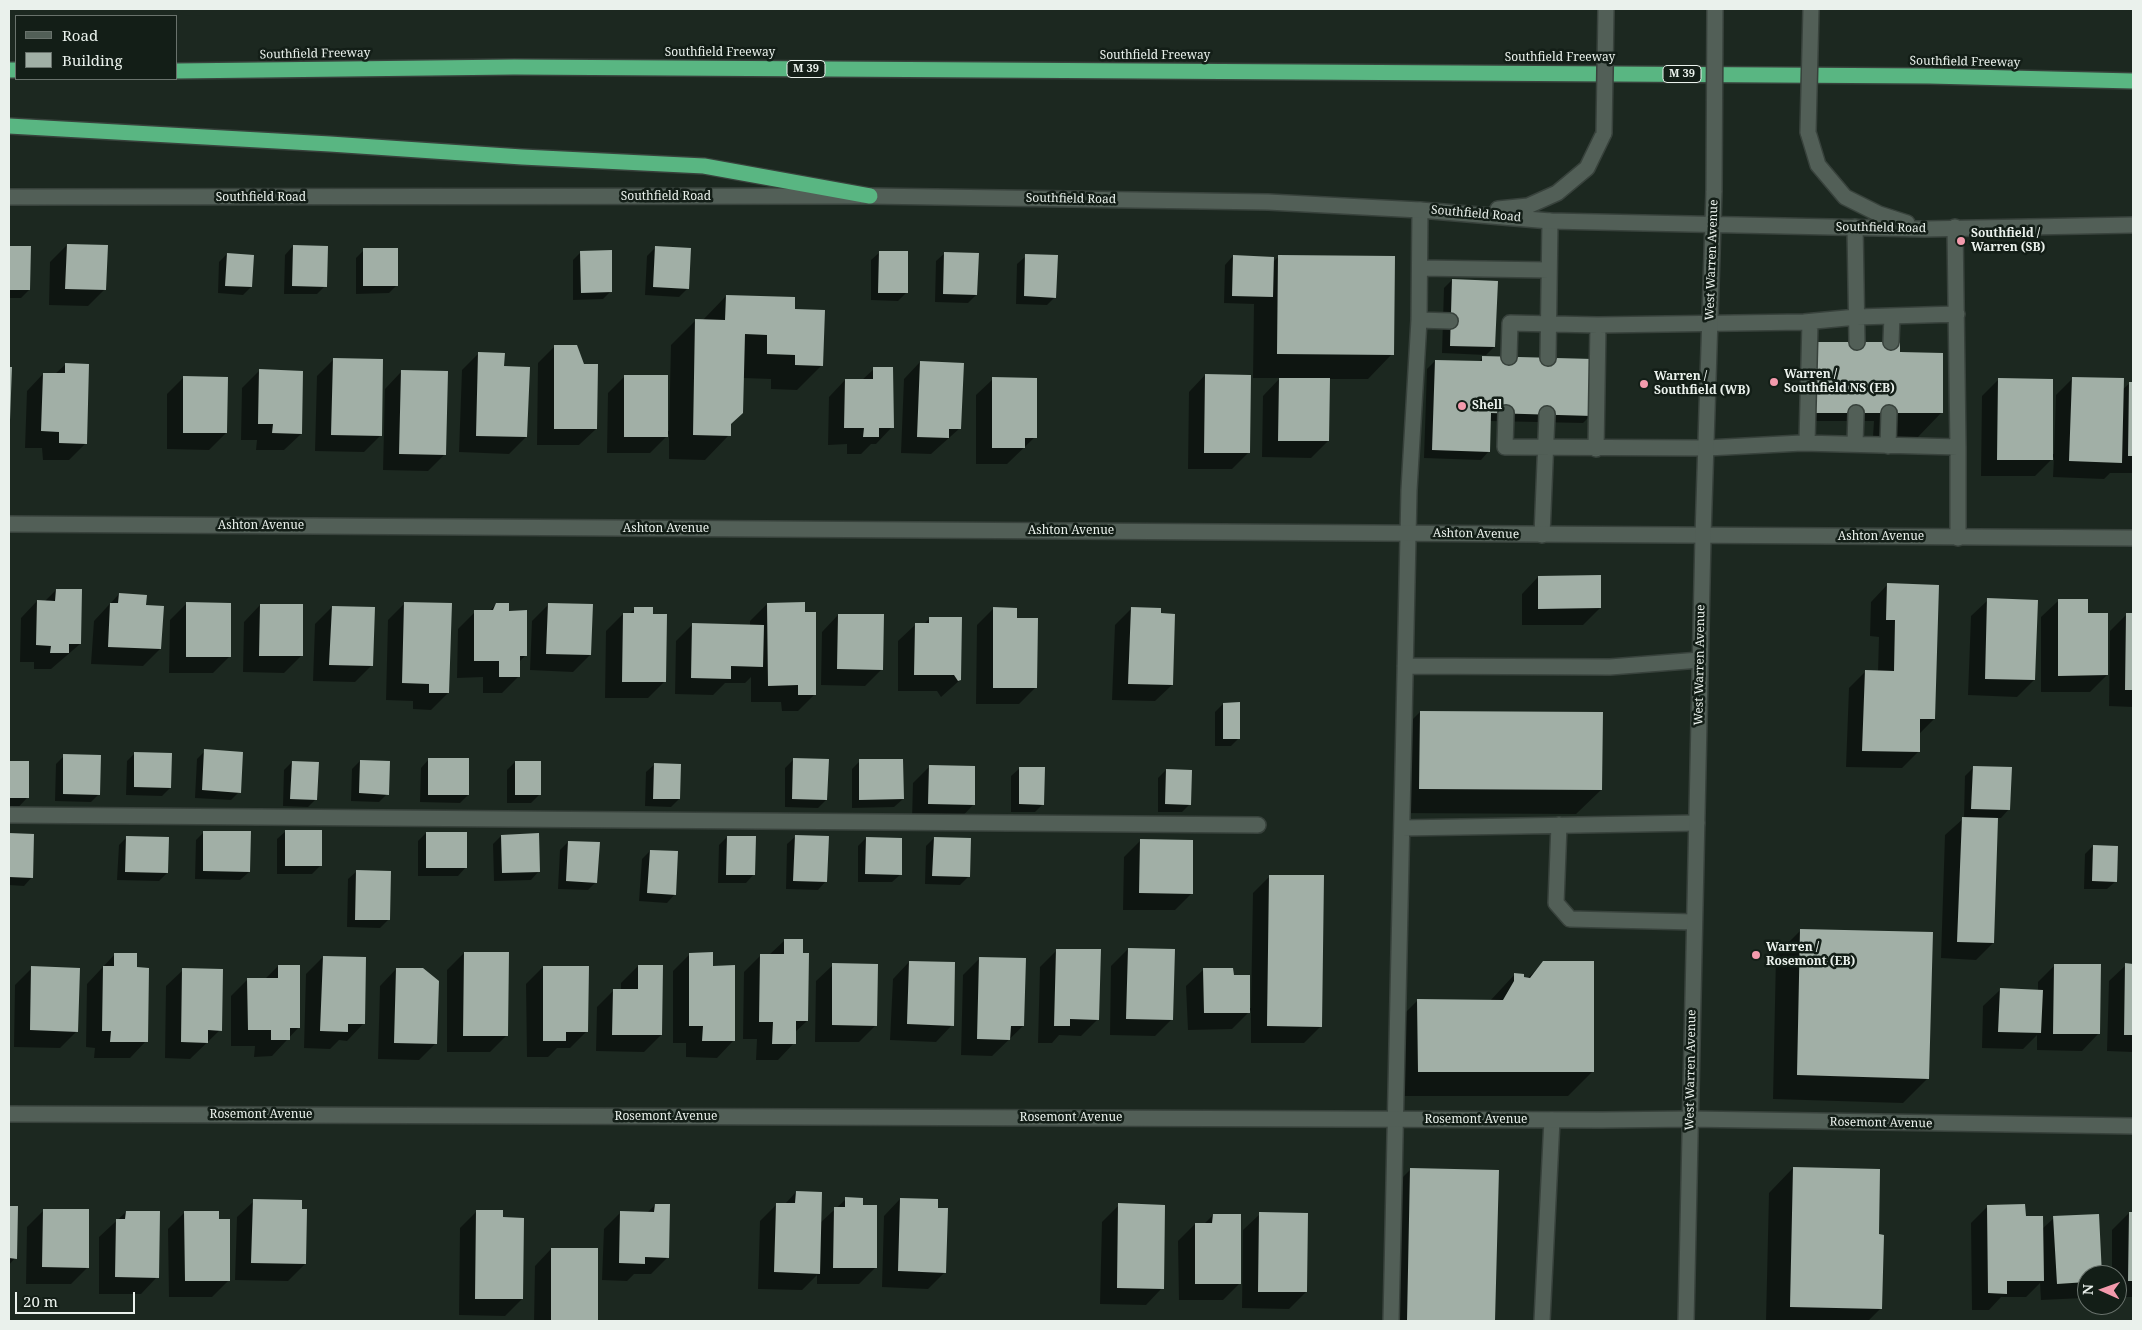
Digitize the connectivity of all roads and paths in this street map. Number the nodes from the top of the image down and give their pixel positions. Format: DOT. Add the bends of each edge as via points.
graph roads {
  1 [pos="1606,9"];
  2 [pos="1715,9"];
  3 [pos="1811,9"];
  4 [pos="178,71"];
  5 [pos="2133,81"];
  6 [pos="9,126"];
  7 [pos="870,196"];
  8 [pos="9,198"];
  9 [pos="1420,210"];
  10 [pos="1456,213"];
  11 [pos="1550,221"];
  12 [pos="1714,224"];
  13 [pos="2133,225"];
  14 [pos="1855,227"];
  15 [pos="1955,227"];
  16 [pos="1925,229"];
  17 [pos="1420,268"];
  18 [pos="1549,270"];
  19 [pos="1957,314"];
  20 [pos="1892,316"];
  21 [pos="1857,317"];
  22 [pos="1419,320"];
  23 [pos="1450,321"];
  24 [pos="1810,322"];
  25 [pos="1549,324"];
  26 [pos="1710,324"];
  27 [pos="1598,325"];
  28 [pos="1857,342"];
  29 [pos="1891,342"];
  30 [pos="1509,357"];
  31 [pos="1548,358"];
  32 [pos="1506,413"];
  33 [pos="1856,413"];
  34 [pos="1889,413"];
  35 [pos="1547,414"];
  36 [pos="1807,443"];
  37 [pos="1855,443"];
  38 [pos="1888,446"];
  39 [pos="1958,447"];
  40 [pos="1707,448"];
  41 [pos="1545,449"];
  42 [pos="1596,449"];
  43 [pos="9,524"];
  44 [pos="1408,534"];
  45 [pos="1542,535"];
  46 [pos="1703,536"];
  47 [pos="1958,538"];
  48 [pos="2133,538"];
  49 [pos="1700,660"];
  50 [pos="1405,666"];
  51 [pos="9,815"];
  52 [pos="1697,823"];
  53 [pos="1258,825"];
  54 [pos="1559,825"];
  55 [pos="1402,828"];
  56 [pos="1694,922"];
  57 [pos="9,1114"];
  58 [pos="1690,1119"];
  59 [pos="1395,1120"];
  60 [pos="1552,1120"];
  61 [pos="2133,1126"];
  62 [pos="1391,1321"];
  63 [pos="1542,1321"];
  64 [pos="1686,1321"];
  1 -- 10 [label="street, bridge" via="1604,133 1587,168 1557,193 1528,206"];
  2 -- 12 [label="street, West Warren Avenue, bridge"];
  3 -- 16 [label="street, bridge" via="1808,132 1818,165 1845,197 1878,214"];
  4 -- 5 [label="highway, Southfield Freeway / M 39" via="514,67 1929,76"];
  6 -- 7 [label="highway" via="704,166"];
  7 -- 8 [label="street, Southfield Road"];
  7 -- 9 [label="street, Southfield Road" via="1262,202"];
  9 -- 10 [label="street, Southfield Road"];
  9 -- 17 [label="street"];
  10 -- 11 [label="street, Southfield Road"];
  11 -- 12 [label="street, Southfield Road"];
  11 -- 18 [label="street"];
  12 -- 14 [label="street, Southfield Road"];
  12 -- 26 [label="street, West Warren Avenue"];
  13 -- 15 [label="street, Southfield Road"];
  14 -- 16 [label="street, Southfield Road"];
  14 -- 21 [label="street"];
  15 -- 16 [label="street, Southfield Road"];
  15 -- 19 [label="street"];
  17 -- 18 [label="street"];
  17 -- 22 [label="street"];
  18 -- 25 [label="street"];
  19 -- 20 [label="street"];
  19 -- 39 [label="street"];
  20 -- 21 [label="street"];
  20 -- 29 [label="street"];
  21 -- 24 [label="street"];
  21 -- 28 [label="street"];
  22 -- 23 [label="street"];
  22 -- 44 [label="street"];
  24 -- 26 [label="street"];
  24 -- 36 [label="street"];
  25 -- 27 [label="street"];
  25 -- 30 [label="street" via="1503,322"];
  25 -- 31 [label="street"];
  26 -- 27 [label="street"];
  26 -- 40 [label="street, West Warren Avenue"];
  27 -- 42 [label="street"];
  32 -- 41 [label="street" via="1505,448"];
  33 -- 37 [label="street"];
  34 -- 38 [label="street"];
  35 -- 41 [label="street"];
  36 -- 37 [label="street"];
  36 -- 40 [label="street"];
  37 -- 38 [label="street"];
  38 -- 39 [label="street"];
  39 -- 47 [label="street"];
  40 -- 42 [label="street"];
  40 -- 46 [label="street, West Warren Avenue"];
  41 -- 42 [label="street"];
  41 -- 45 [label="street"];
  43 -- 44 [label="street, Ashton Avenue"];
  44 -- 45 [label="street, Ashton Avenue"];
  44 -- 50 [label="street"];
  45 -- 46 [label="street, Ashton Avenue"];
  46 -- 47 [label="street, Ashton Avenue"];
  46 -- 49 [label="street, West Warren Avenue"];
  47 -- 48 [label="street, Ashton Avenue"];
  49 -- 50 [label="street" via="1610,667"];
  49 -- 52 [label="street, West Warren Avenue"];
  50 -- 55 [label="street"];
  51 -- 53 [label="street"];
  52 -- 54 [label="street"];
  52 -- 56 [label="street, West Warren Avenue"];
  54 -- 55 [label="street"];
  54 -- 56 [label="street" via="1556,903 1570,919"];
  55 -- 59 [label="street"];
  56 -- 58 [label="street, West Warren Avenue"];
  57 -- 59 [label="street, Rosemont Avenue"];
  58 -- 60 [label="street, Rosemont Avenue"];
  58 -- 61 [label="street, Rosemont Avenue"];
  58 -- 64 [label="street, West Warren Avenue"];
  59 -- 60 [label="street, Rosemont Avenue"];
  59 -- 62 [label="street"];
  60 -- 63 [label="street"];
}
